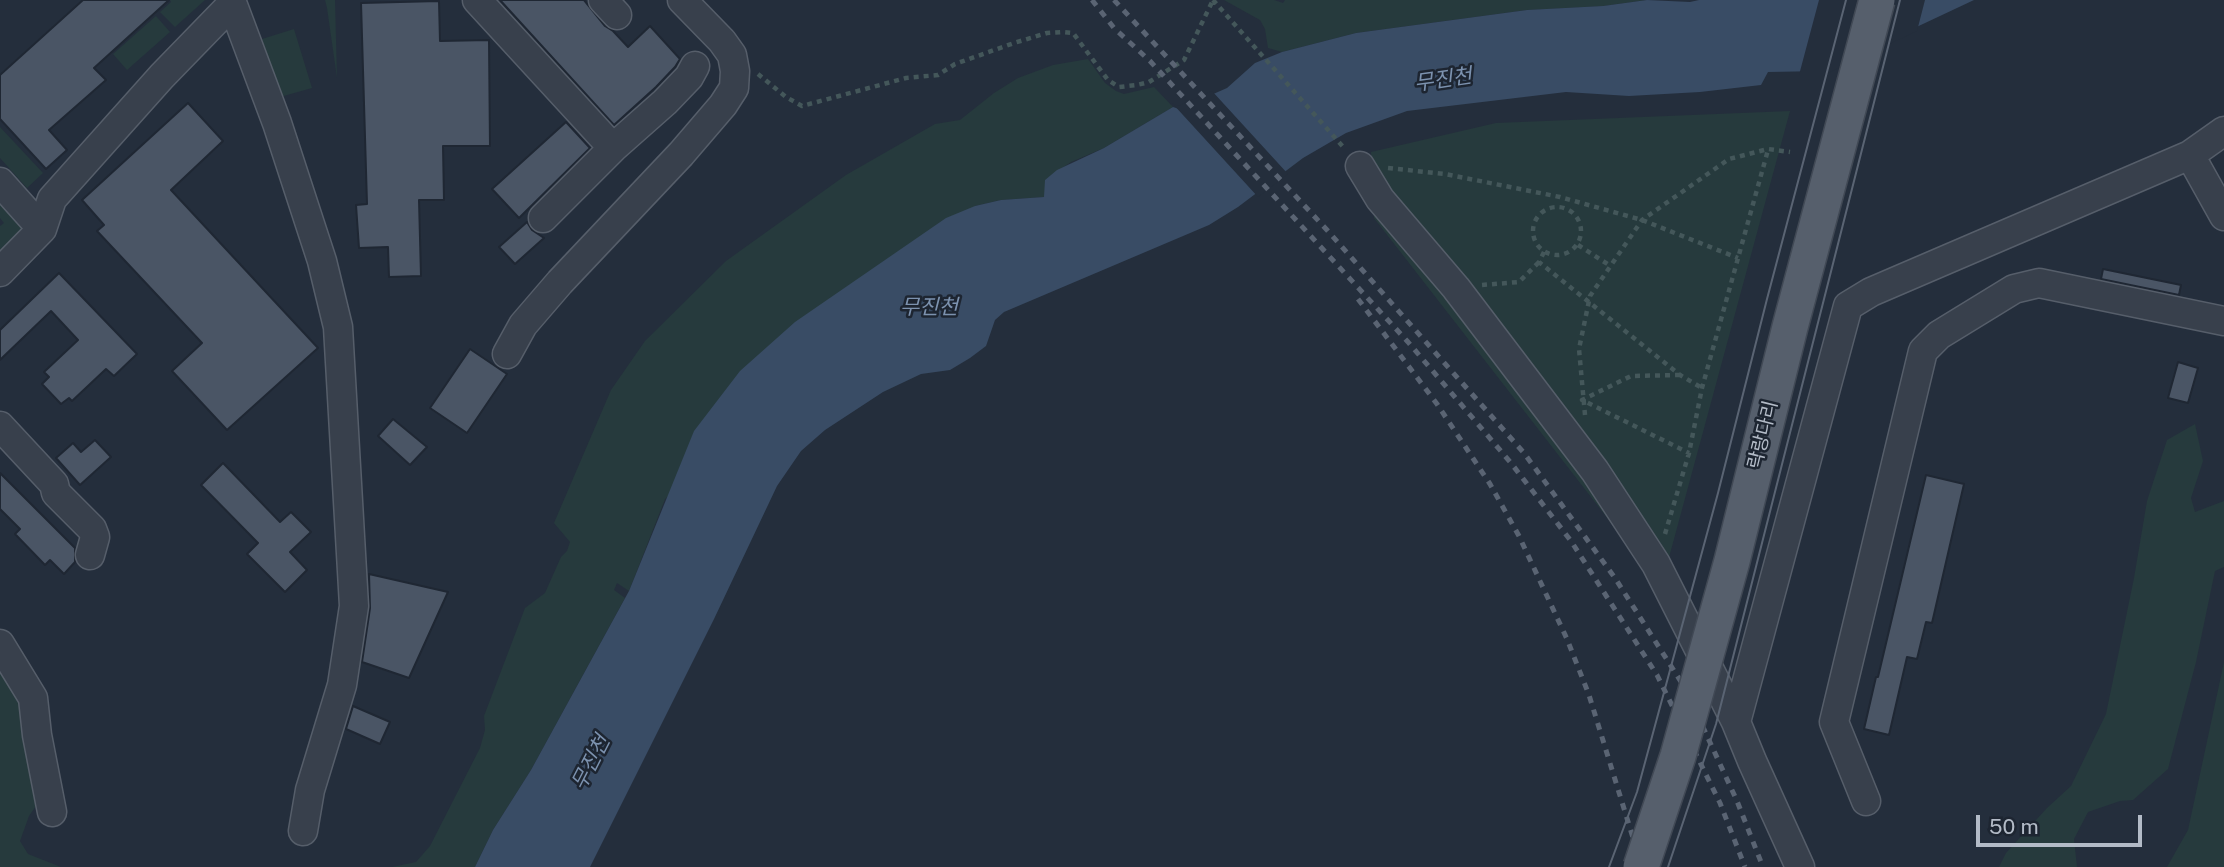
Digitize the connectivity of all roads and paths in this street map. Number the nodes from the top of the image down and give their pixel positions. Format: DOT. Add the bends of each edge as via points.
graph roads {
  1 [pos="477,0"];
  2 [pos="682,0"];
  3 [pos="1877,0"];
  4 [pos="1214,1"];
  5 [pos="231,2"];
  6 [pos="695,66"];
  7 [pos="735,71"];
  8 [pos="2224,131"];
  9 [pos="613,148"];
  10 [pos="1769,149"];
  11 [pos="1790,152"];
  12 [pos="2190,155"];
  13 [pos="1361,168"];
  14 [pos="0,182"];
  15 [pos="2224,216"];
  16 [pos="543,218"];
  17 [pos="1642,220"];
  18 [pos="42,229"];
  19 [pos="1578,245"];
  20 [pos="1544,252"];
  21 [pos="1738,258"];
  22 [pos="1539,262"];
  23 [pos="1609,265"];
  24 [pos="0,272"];
  25 [pos="1456,288"];
  26 [pos="1589,300"];
  27 [pos="2224,321"];
  28 [pos="507,354"];
  29 [pos="1680,375"];
  30 [pos="1702,388"];
  31 [pos="1582,400"];
  32 [pos="1587,424"];
  33 [pos="0,426"];
  34 [pos="1689,453"];
  35 [pos="90,555"];
  36 [pos="1656,564"];
  37 [pos="0,644"];
  38 [pos="1736,722"];
  39 [pos="1866,801"];
  40 [pos="52,811"];
  41 [pos="303,831"];
  42 [pos="1641,867"];
  43 [pos="1800,867"];
  1 -- 9 [label="street"];
  2 -- 7 [label="street" via="722,41 732,55"];
  3 -- 42 [label="main road, 락랑다리, bridge" via="1732,561 1678,756"];
  4 -- 7 [label="path" via="1184,60 1136,85 1119,87 1108,80 1073,33 1063,32 1014,43 955,64 938,75 906,78 802,106 757,74"];
  4 -- 13 [label="path"];
  5 -- 18 [label="street" via="52,199"];
  5 -- 41 [label="street" via="285,148 338,327 354,606 342,685 310,790"];
  6 -- 9 [label="street" via="665,102"];
  7 -- 28 [label="street" via="734,88 723,105 560,282 523,325"];
  8 -- 12 [label="street"];
  9 -- 16 [label="street"];
  10 -- 11 [label="path"];
  10 -- 17 [label="path" via="1729,159"];
  10 -- 21 [label="path"];
  12 -- 15 [label="street"];
  12 -- 38 [label="street" via="1847,306"];
  13 -- 17 [label="path" via="1445,174 1560,197"];
  13 -- 25 [label="street" via="1380,199"];
  14 -- 18 [label="street"];
  17 -- 21 [label="path"];
  17 -- 23 [label="path"];
  18 -- 24 [label="street"];
  19 -- 20 [label="path" via="1561,256"];
  19 -- 20 [label="path" via="1582,233 1577,217 1554,207 1535,222 1534,239"];
  19 -- 23 [label="path"];
  20 -- 22 [label="path"];
  21 -- 30 [label="path"];
  22 -- 25 [label="path" via="1519,282"];
  22 -- 26 [label="path"];
  23 -- 26 [label="path"];
  25 -- 36 [label="street" via="1595,471"];
  26 -- 29 [label="path"];
  26 -- 31 [label="path" via="1579,349"];
  27 -- 39 [label="street" via="2039,283 2014,289 1939,335 1923,351 1834,722"];
  29 -- 30 [label="path"];
  29 -- 31 [label="path" via="1631,376"];
  30 -- 34 [label="path"];
  31 -- 32 [label="path"];
  31 -- 34 [label="path"];
  33 -- 35 [label="street" via="54,484 55,493 92,529 96,537"];
  34 -- 36 [label="path"];
  36 -- 38 [label="street"];
  37 -- 40 [label="street" via="33,698"];
  38 -- 43 [label="street"];
}
